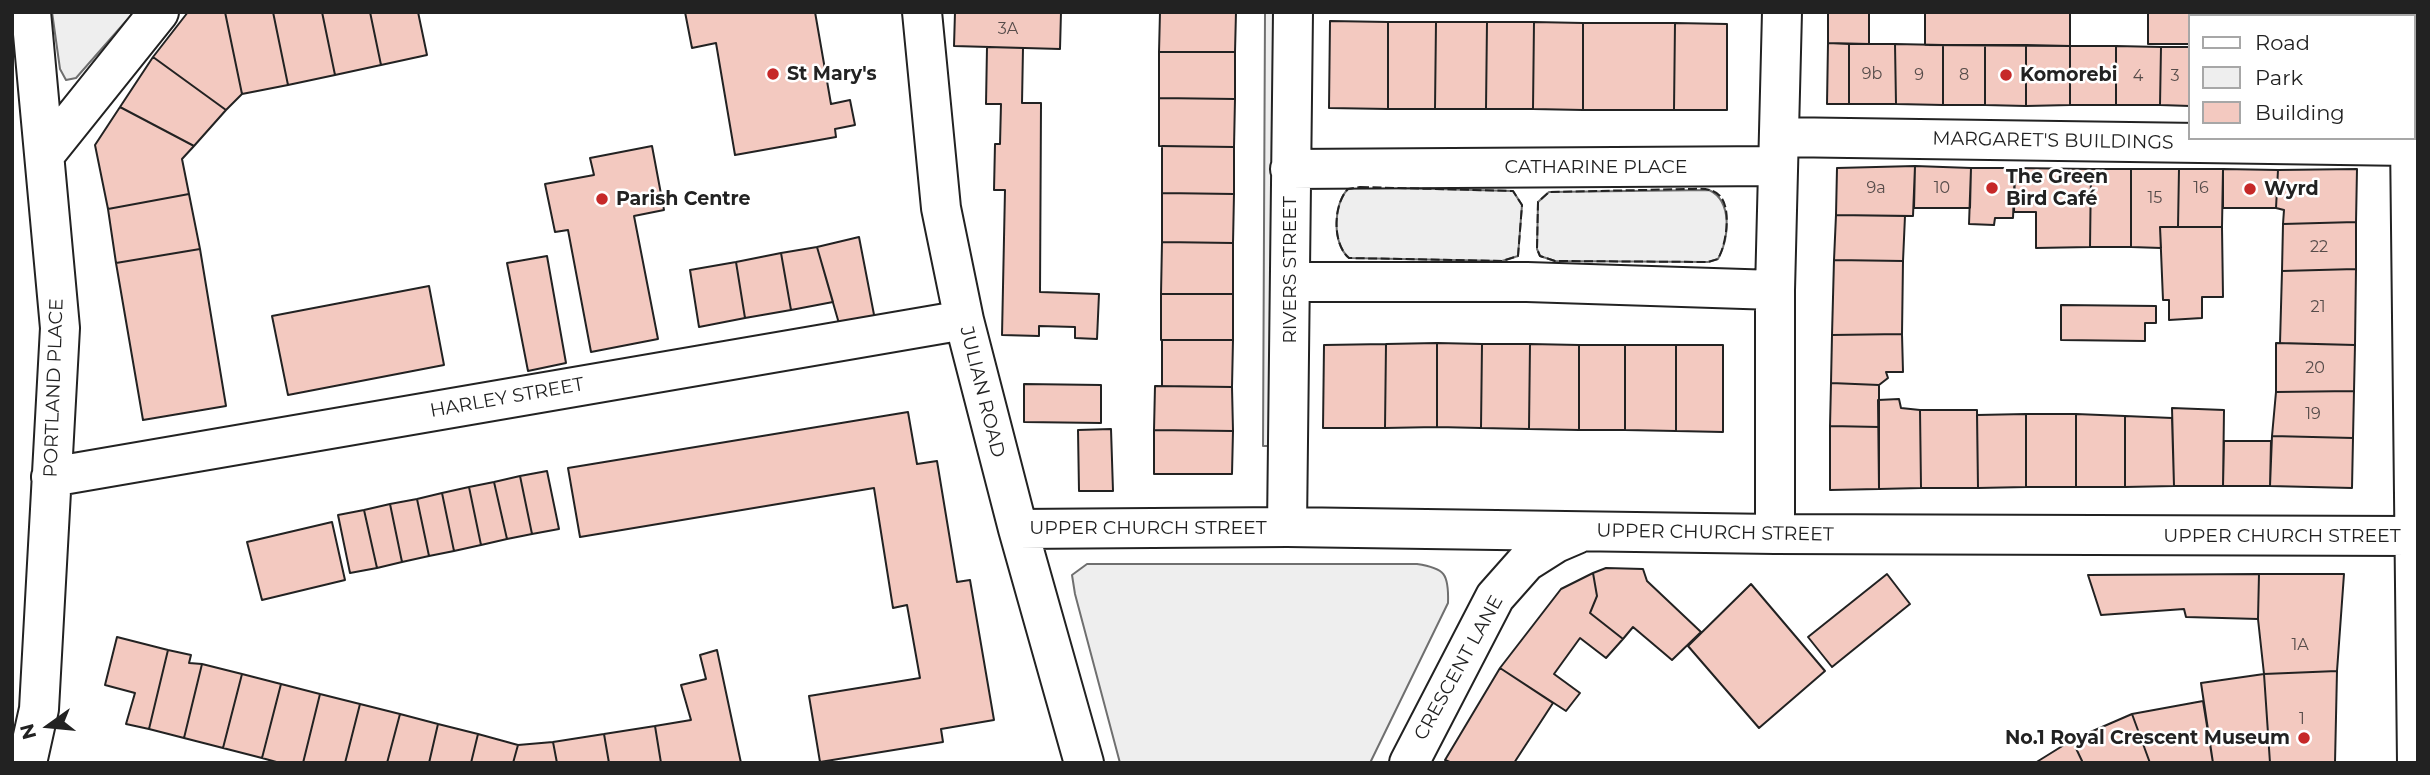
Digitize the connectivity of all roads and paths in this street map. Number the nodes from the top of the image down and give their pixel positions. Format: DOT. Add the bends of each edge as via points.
graph roads {
  1 [pos="31,12"];
  2 [pos="159,12"];
  3 [pos="922,12"];
  4 [pos="1293,12"];
  5 [pos="1782,12"];
  6 [pos="2410,142"];
  7 [pos="1779,152"];
  8 [pos="46,153"];
  9 [pos="1290,169"];
  10 [pos="1291,282"];
  11 [pos="1775,290"];
  12 [pos="964,320"];
  13 [pos="51,477"];
  14 [pos="1287,527"];
  15 [pos="1018,528"];
  16 [pos="1583,532"];
  17 [pos="1775,534"];
  18 [pos="2412,536"];
  19 [pos="27,763"];
  20 [pos="1084,763"];
  21 [pos="1409,763"];
  22 [pos="2417,763"];
  1 -- 8 [label="street, PORTLAND PLACE"];
  2 -- 8 [label="street"];
  3 -- 12 [label="street, JULIAN ROAD" via="941,208"];
  4 -- 9 [label="street, RIVERS STREET"];
  5 -- 7 [label="street"];
  6 -- 7 [label="street, MARGARET'S BUILDINGS"];
  6 -- 18 [label="street"];
  7 -- 9 [label="street, CATHARINE PLACE"];
  7 -- 11 [label="street"];
  8 -- 13 [label="street, PORTLAND PLACE" via="60,328"];
  9 -- 10 [label="street, RIVERS STREET"];
  10 -- 11 [label="street" via="1527,282"];
  10 -- 14 [label="street, RIVERS STREET"];
  11 -- 17 [label="street"];
  12 -- 13 [label="street, HARLEY STREET"];
  12 -- 15 [label="street, JULIAN ROAD"];
  13 -- 19 [label="street, PORTLAND PLACE" via="39,709"];
  14 -- 15 [label="street, UPPER CHURCH STREET"];
  14 -- 16 [label="street, UPPER CHURCH STREET"];
  15 -- 20 [label="street, JULIAN ROAD"];
  16 -- 17 [label="street, UPPER CHURCH STREET"];
  16 -- 21 [label="street, CRESCENT LANE" via="1556,542 1526,562 1496,597"];
  17 -- 18 [label="street, UPPER CHURCH STREET"];
  18 -- 22 [label="street"];
}
